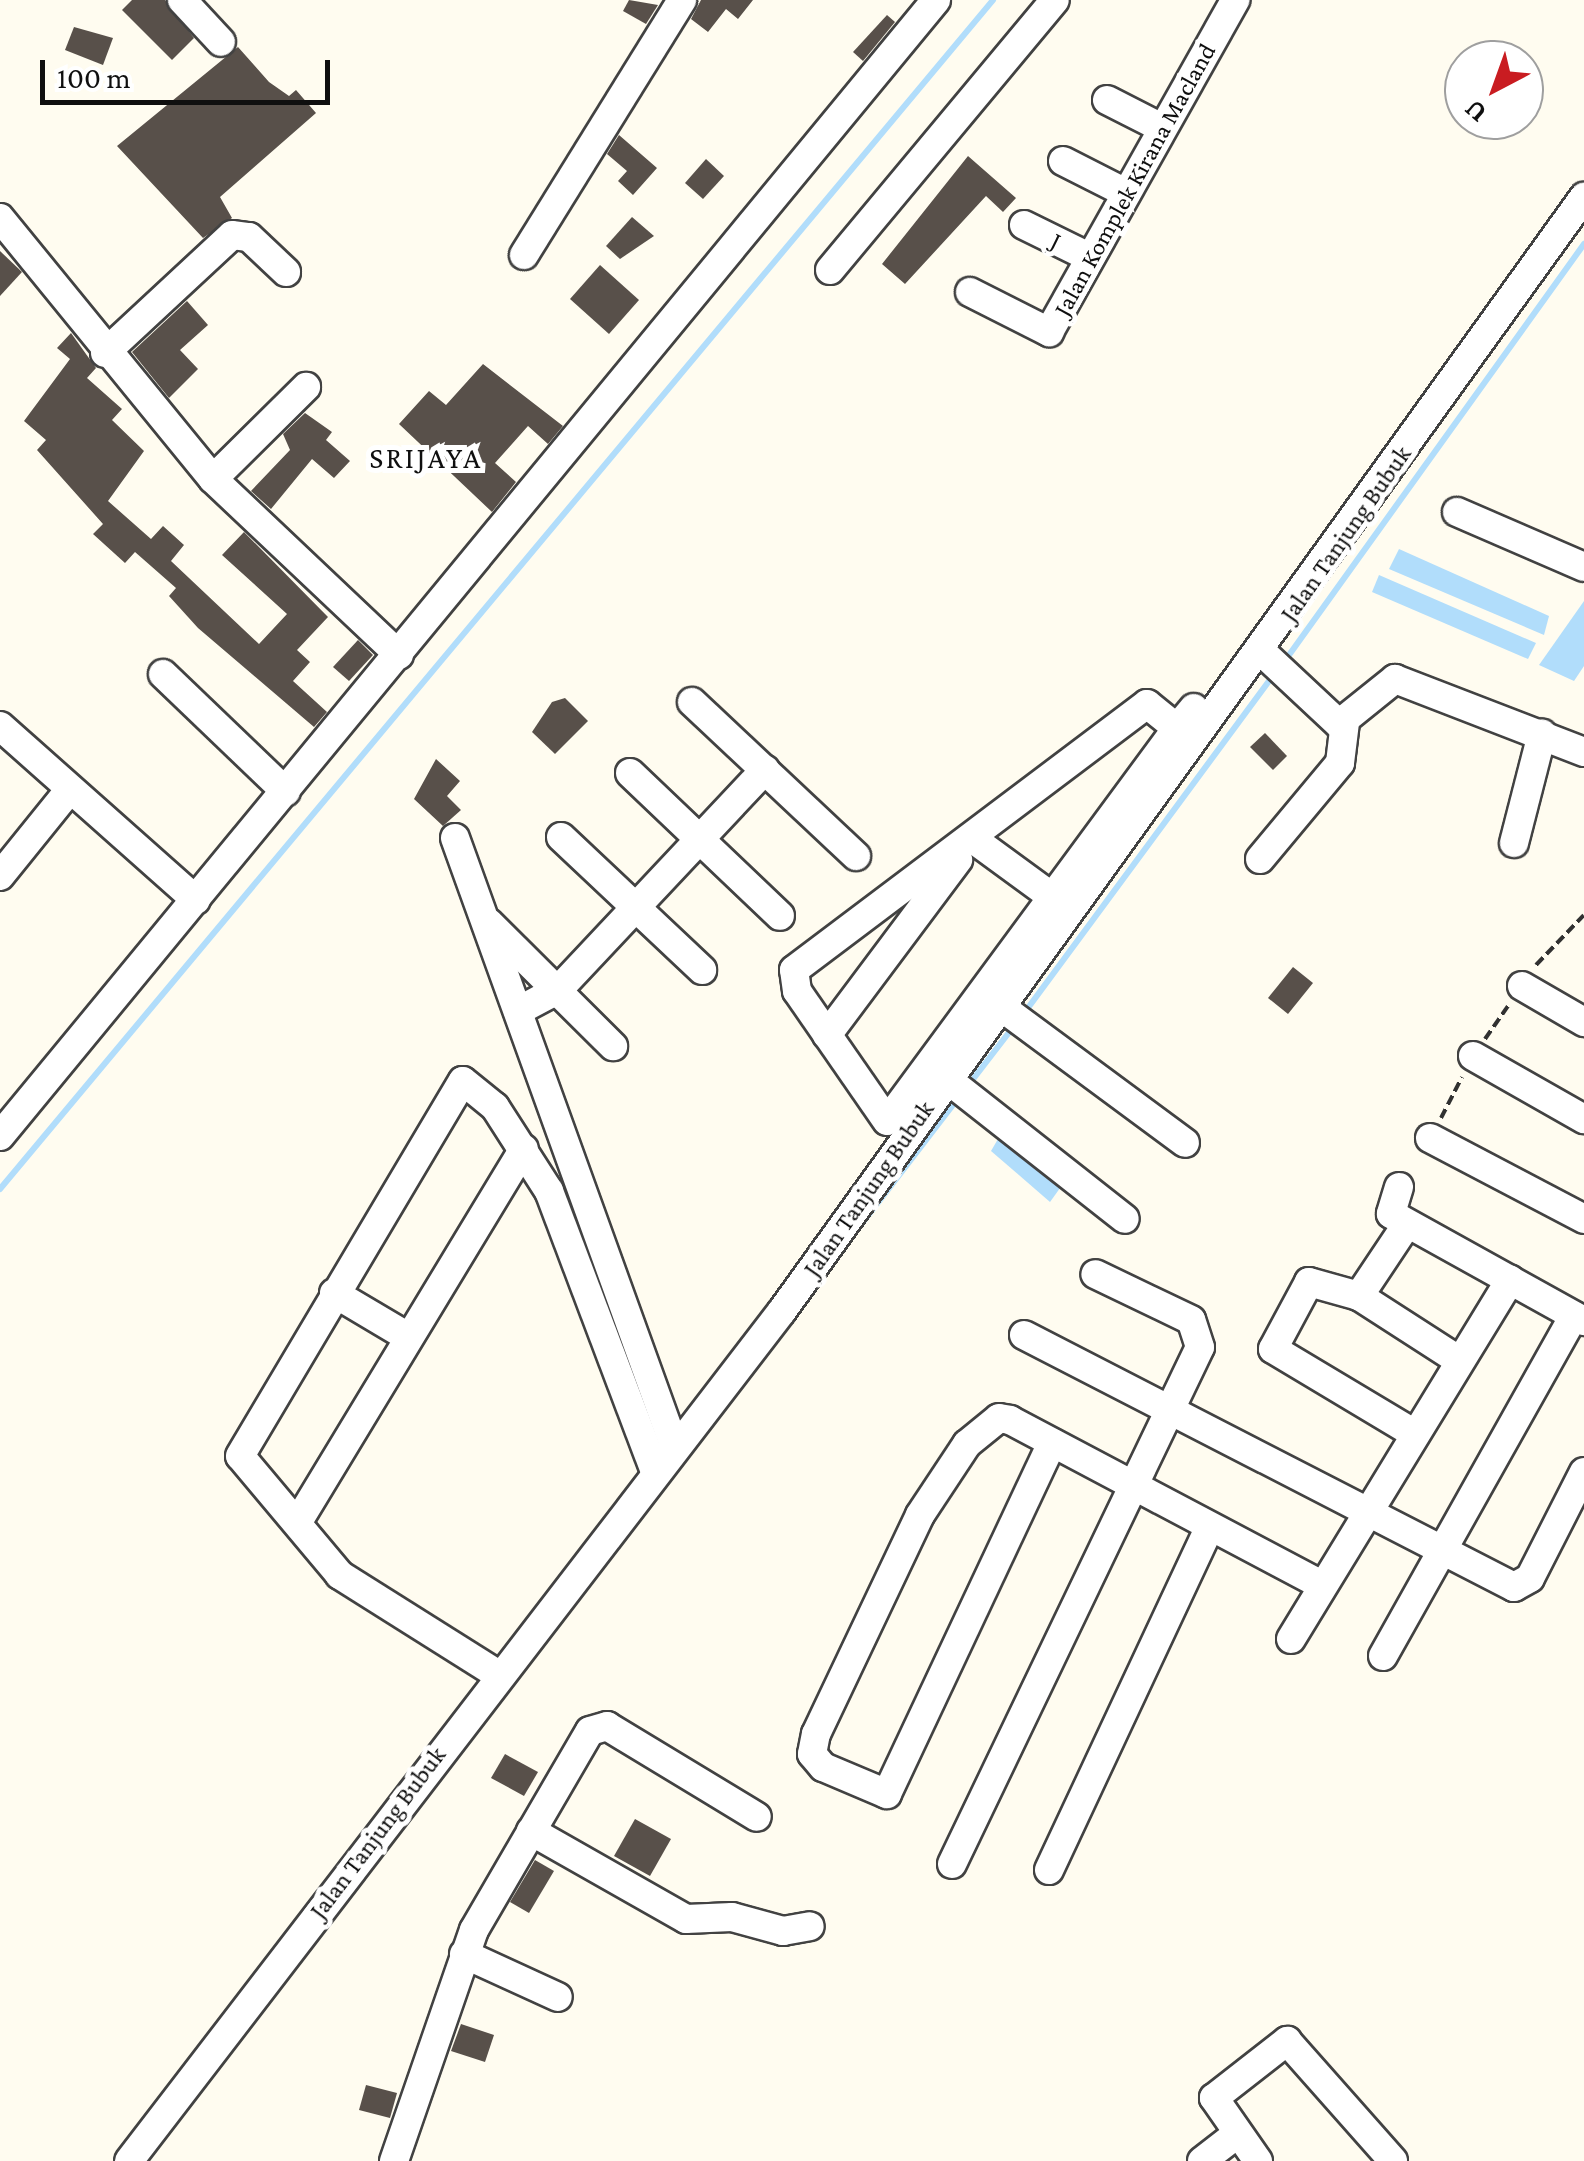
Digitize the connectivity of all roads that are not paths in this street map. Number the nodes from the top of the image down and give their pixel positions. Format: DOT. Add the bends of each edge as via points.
graph roads {
  1 [pos="182,0"];
  2 [pos="682,0"];
  3 [pos="936,0"];
  4 [pos="1055,0"];
  5 [pos="1235,0"];
  6 [pos="220,42"];
  7 [pos="1107,100"];
  8 [pos="1162,128"];
  9 [pos="1063,161"];
  10 [pos="1126,193"];
  11 [pos="1584,197"];
  12 [pos="0,218"];
  13 [pos="1024,225"];
  14 [pos="524,255"];
  15 [pos="1089,257"];
  16 [pos="830,270"];
  17 [pos="286,272"];
  18 [pos="970,292"];
  19 [pos="105,354"];
  20 [pos="306,387"];
  21 [pos="213,479"];
  22 [pos="1457,512"];
  23 [pos="1584,567"];
  24 [pos="398,655"];
  25 [pos="1277,668"];
  26 [pos="163,674"];
  27 [pos="692,702"];
  28 [pos="1191,721"];
  29 [pos="1345,724"];
  30 [pos="0,726"];
  31 [pos="1542,734"];
  32 [pos="1584,752"];
  33 [pos="765,770"];
  34 [pos="630,774"];
  35 [pos="286,792"];
  36 [pos="67,793"];
  37 [pos="561,837"];
  38 [pos="456,838"];
  39 [pos="701,839"];
  40 [pos="974,839"];
  41 [pos="1514,843"];
  42 [pos="856,856"];
  43 [pos="1260,860"];
  44 [pos="0,876"];
  45 [pos="196,900"];
  46 [pos="638,906"];
  47 [pos="1054,906"];
  48 [pos="780,916"];
  49 [pos="484,919"];
  50 [pos="702,970"];
  51 [pos="1522,986"];
  52 [pos="559,989"];
  53 [pos="518,1011"];
  54 [pos="1014,1016"];
  55 [pos="1584,1022"];
  56 [pos="826,1035"];
  57 [pos="612,1046"];
  58 [pos="1473,1056"];
  59 [pos="952,1082"];
  60 [pos="1584,1119"];
  61 [pos="0,1136"];
  62 [pos="1430,1138"];
  63 [pos="1185,1143"];
  64 [pos="524,1149"];
  65 [pos="1399,1187"];
  66 [pos="1125,1219"];
  67 [pos="1584,1219"];
  68 [pos="1407,1224"];
  69 [pos="1094,1274"];
  70 [pos="1510,1280"];
  71 [pos="334,1293"];
  72 [pos="1360,1296"];
  73 [pos="1579,1318"];
  74 [pos="1024,1336"];
  75 [pos="408,1337"];
  76 [pos="1460,1361"];
  77 [pos="1169,1410"];
  78 [pos="1415,1434"];
  79 [pos="1052,1443"];
  80 [pos="675,1448"];
  81 [pos="655,1472"];
  82 [pos="1584,1472"];
  83 [pos="1132,1488"];
  84 [pos="1365,1510"];
  85 [pos="299,1520"];
  86 [pos="1210,1527"];
  87 [pos="1445,1550"];
  88 [pos="1322,1585"];
  89 [pos="1291,1639"];
  90 [pos="1384,1656"];
  91 [pos="497,1674"];
  92 [pos="756,1817"];
  93 [pos="531,1831"];
  94 [pos="952,1864"];
  95 [pos="1049,1870"];
  96 [pos="810,1926"];
  97 [pos="464,1954"];
  98 [pos="558,1997"];
  99 [pos="1237,2134"];
  100 [pos="129,2161"];
  101 [pos="394,2161"];
  102 [pos="1202,2161"];
  103 [pos="1258,2161"];
  104 [pos="1393,2161"];
  1 -- 6 [label="street"];
  2 -- 14 [label="street"];
  3 -- 24 [label="street"];
  4 -- 16 [label="street"];
  5 -- 8 [label="street, Jalan Komplek Kirana Macland"];
  7 -- 8 [label="street"];
  8 -- 10 [label="street, Jalan Komplek Kirana Macland"];
  9 -- 10 [label="street"];
  10 -- 15 [label="street, Jalan Komplek Kirana Macland"];
  11 -- 25 [label="street, Jalan Tanjung Bubuk"];
  12 -- 19 [label="street"];
  13 -- 15 [label="street, J"];
  15 -- 18 [label="street, Jalan Komplek Kirana Macland" via="1045,335"];
  17 -- 19 [label="street" via="249,237 232,236"];
  19 -- 21 [label="street"];
  20 -- 21 [label="street"];
  21 -- 24 [label="street"];
  22 -- 23 [label="street"];
  24 -- 35 [label="street"];
  25 -- 28 [label="street, Jalan Tanjung Bubuk"];
  25 -- 29 [label="street"];
  26 -- 35 [label="street"];
  27 -- 33 [label="street"];
  28 -- 40 [label="street" via="1146,704"];
  28 -- 47 [label="street, Jalan Tanjung Bubuk"];
  29 -- 31 [label="street" via="1395,679"];
  29 -- 43 [label="street" via="1340,763"];
  30 -- 36 [label="street"];
  31 -- 32 [label="street"];
  31 -- 41 [label="street"];
  33 -- 39 [label="street"];
  33 -- 42 [label="street"];
  34 -- 39 [label="street"];
  35 -- 45 [label="street"];
  36 -- 44 [label="street"];
  36 -- 45 [label="street"];
  37 -- 46 [label="street"];
  38 -- 49 [label="street"];
  39 -- 46 [label="street"];
  39 -- 48 [label="street"];
  40 -- 47 [label="street"];
  40 -- 56 [label="street"];
  40 -- 56 [label="street" via="799,964 794,984"];
  45 -- 61 [label="street"];
  46 -- 50 [label="street"];
  46 -- 52 [label="street"];
  47 -- 54 [label="street, Jalan Tanjung Bubuk"];
  47 -- 56 [label="street" via="887,1121"];
  49 -- 52 [label="street"];
  49 -- 53 [label="street"];
  51 -- 55 [label="street"];
  52 -- 53 [label="street"];
  52 -- 57 [label="street"];
  53 -- 80 [label="street"];
  54 -- 59 [label="street, Jalan Tanjung Bubuk"];
  54 -- 63 [label="street"];
  58 -- 60 [label="street"];
  59 -- 66 [label="street"];
  59 -- 80 [label="street, Jalan Tanjung Bubuk"];
  62 -- 67 [label="street"];
  64 -- 71 [label="street" via="480,1089 462,1080"];
  64 -- 75 [label="street"];
  64 -- 81 [label="street" via="550,1191"];
  65 -- 68 [label="street" via="1388,1208"];
  68 -- 70 [label="street"];
  68 -- 72 [label="street"];
  69 -- 77 [label="street" via="1200,1330"];
  70 -- 73 [label="street"];
  70 -- 76 [label="street"];
  71 -- 75 [label="street"];
  71 -- 85 [label="street" via="240,1456 249,1478"];
  72 -- 76 [label="street"];
  72 -- 78 [label="street" via="1312,1280 1273,1348"];
  73 -- 87 [label="street"];
  74 -- 77 [label="street"];
  75 -- 85 [label="street"];
  76 -- 78 [label="street"];
  77 -- 83 [label="street"];
  77 -- 84 [label="street"];
  78 -- 84 [label="street"];
  79 -- 79 [label="street" via="999,1418 950,1465 816,1734 812,1754 823,1767 887,1794"];
  79 -- 83 [label="street"];
  80 -- 81 [label="street, Jalan Tanjung Bubuk"];
  81 -- 91 [label="street, Jalan Tanjung Bubuk"];
  82 -- 87 [label="street" via="1522,1585"];
  83 -- 86 [label="street"];
  83 -- 94 [label="street"];
  84 -- 87 [label="street"];
  84 -- 88 [label="street"];
  85 -- 91 [label="street" via="356,1588"];
  86 -- 88 [label="street"];
  86 -- 95 [label="street"];
  87 -- 90 [label="street"];
  88 -- 89 [label="street"];
  91 -- 100 [label="street, Jalan Tanjung Bubuk"];
  92 -- 93 [label="street" via="597,1725"];
  93 -- 96 [label="street" via="686,1919 732,1917 783,1931"];
  93 -- 97 [label="street"];
  97 -- 98 [label="street"];
  97 -- 101 [label="street"];
  99 -- 102 [label="street"];
  99 -- 103 [label="street"];
  99 -- 104 [label="street" via="1216,2095 1287,2041"];
}
